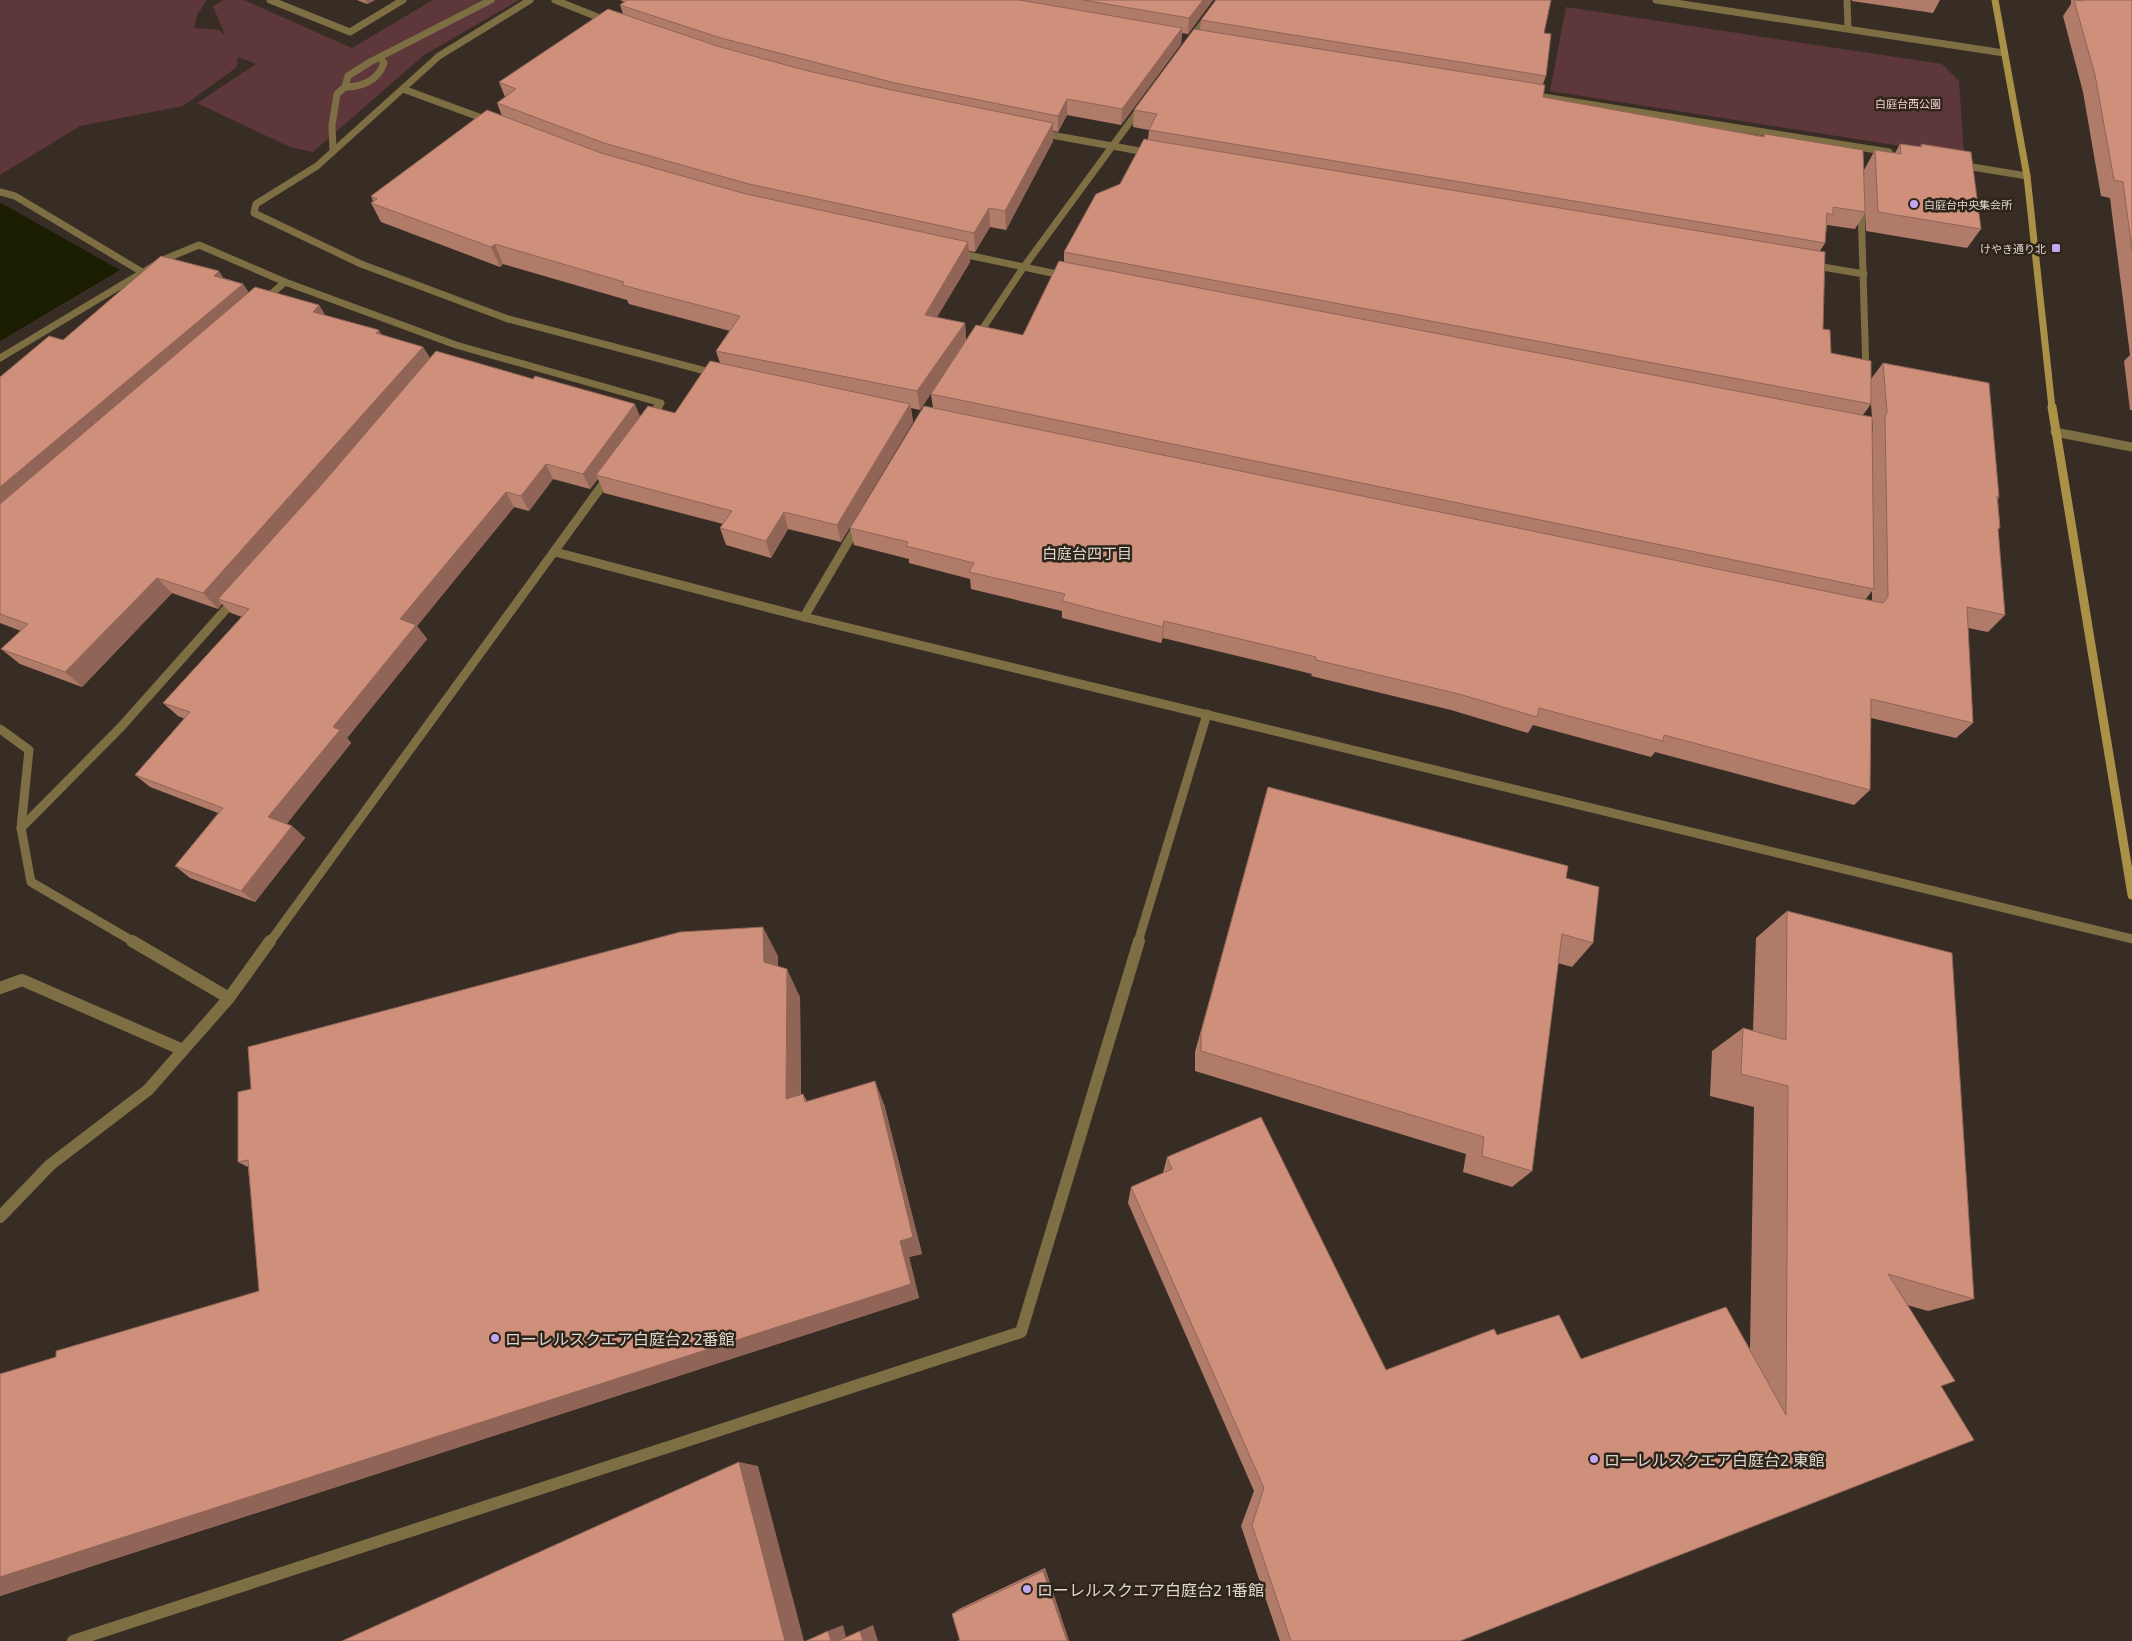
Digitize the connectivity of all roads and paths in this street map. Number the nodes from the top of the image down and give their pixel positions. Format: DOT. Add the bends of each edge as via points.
graph roads {
  1 [pos="270,0"];
  2 [pos="403,0"];
  3 [pos="491,0"];
  4 [pos="530,0"];
  5 [pos="555,0"];
  6 [pos="1220,0"];
  7 [pos="1656,0"];
  8 [pos="1847,0"];
  9 [pos="1995,0"];
  10 [pos="618,26"];
  11 [pos="1848,28"];
  12 [pos="1180,39"];
  13 [pos="1190,40"];
  14 [pos="1199,42"];
  15 [pos="1184,48"];
  16 [pos="2004,53"];
  17 [pos="380,58"];
  18 [pos="345,86"];
  19 [pos="403,89"];
  20 [pos="1524,94"];
  21 [pos="1145,101"];
  22 [pos="499,125"];
  23 [pos="1034,131"];
  24 [pos="1111,147"];
  25 [pos="1858,147"];
  26 [pos="333,151"];
  27 [pos="1896,154"];
  28 [pos="1160,155"];
  29 [pos="1859,157"];
  30 [pos="1952,163"];
  31 [pos="2027,176"];
  32 [pos="0,192"];
  33 [pos="1860,196"];
  34 [pos="950,252"];
  35 [pos="1805,264"];
  36 [pos="1023,268"];
  37 [pos="142,272"];
  38 [pos="1864,274"];
  39 [pos="1072,278"];
  40 [pos="285,282"];
  41 [pos="255,307"];
  42 [pos="973,343"];
  43 [pos="0,358"];
  44 [pos="727,376"];
  45 [pos="1866,381"];
  46 [pos="645,426"];
  47 [pos="2055,432"];
  48 [pos="2132,447"];
  49 [pos="617,466"];
  50 [pos="863,517"];
  51 [pos="555,552"];
  52 [pos="244,589"];
  53 [pos="804,617"];
  54 [pos="1207,714"];
  55 [pos="0,729"];
  56 [pos="20,828"];
  57 [pos="2132,895"];
  58 [pos="2132,939"];
  59 [pos="0,988"];
  60 [pos="230,998"];
  61 [pos="183,1050"];
  62 [pos="0,1217"];
  63 [pos="73,1641"];
  1 -- 2 [label="street" via="350,32"];
  3 -- 17 [label="street"];
  4 -- 19 [label="street" via="439,56"];
  5 -- 10 [label="street"];
  6 -- 13 [label="street"];
  7 -- 11 [label="street"];
  8 -- 11 [label="street"];
  9 -- 16 [label="street"];
  11 -- 16 [label="street"];
  12 -- 13 [label="street"];
  13 -- 14 [label="street"];
  13 -- 15 [label="street"];
  16 -- 31 [label="street"];
  17 -- 18 [label="street" via="348,76"];
  17 -- 18 [label="street" via="384,63 383,69 372,80 356,87"];
  18 -- 26 [label="street" via="337,94 332,124"];
  19 -- 22 [label="street"];
  19 -- 26 [label="street"];
  20 -- 25 [label="street"];
  21 -- 24 [label="street"];
  23 -- 24 [label="street"];
  24 -- 28 [label="street"];
  24 -- 36 [label="street"];
  25 -- 27 [label="street"];
  25 -- 29 [label="street"];
  26 -- 44 [label="street" via="316,166 256,204 254,213 361,264 508,320"];
  30 -- 31 [label="street"];
  31 -- 47 [label="street"];
  32 -- 37 [label="street" via="15,196"];
  33 -- 38 [label="street"];
  34 -- 36 [label="street"];
  35 -- 38 [label="street"];
  36 -- 39 [label="street"];
  36 -- 42 [label="street"];
  37 -- 40 [label="street" via="165,258 199,245"];
  37 -- 43 [label="street"];
  38 -- 45 [label="street"];
  40 -- 41 [label="street"];
  40 -- 46 [label="street" via="453,348 661,403"];
  47 -- 48 [label="street"];
  47 -- 57 [label="street"];
  49 -- 51 [label="street"];
  50 -- 53 [label="street"];
  51 -- 53 [label="street"];
  51 -- 60 [label="street"];
  52 -- 56 [label="street" via="120,728"];
  53 -- 54 [label="street"];
  54 -- 58 [label="street"];
  54 -- 63 [label="street" via="1021,1332"];
  55 -- 56 [label="street" via="29,750"];
  56 -- 60 [label="street" via="31,882"];
  59 -- 61 [label="street" via="22,980"];
  60 -- 61 [label="street"];
  61 -- 62 [label="street" via="148,1090 50,1165"];
}
